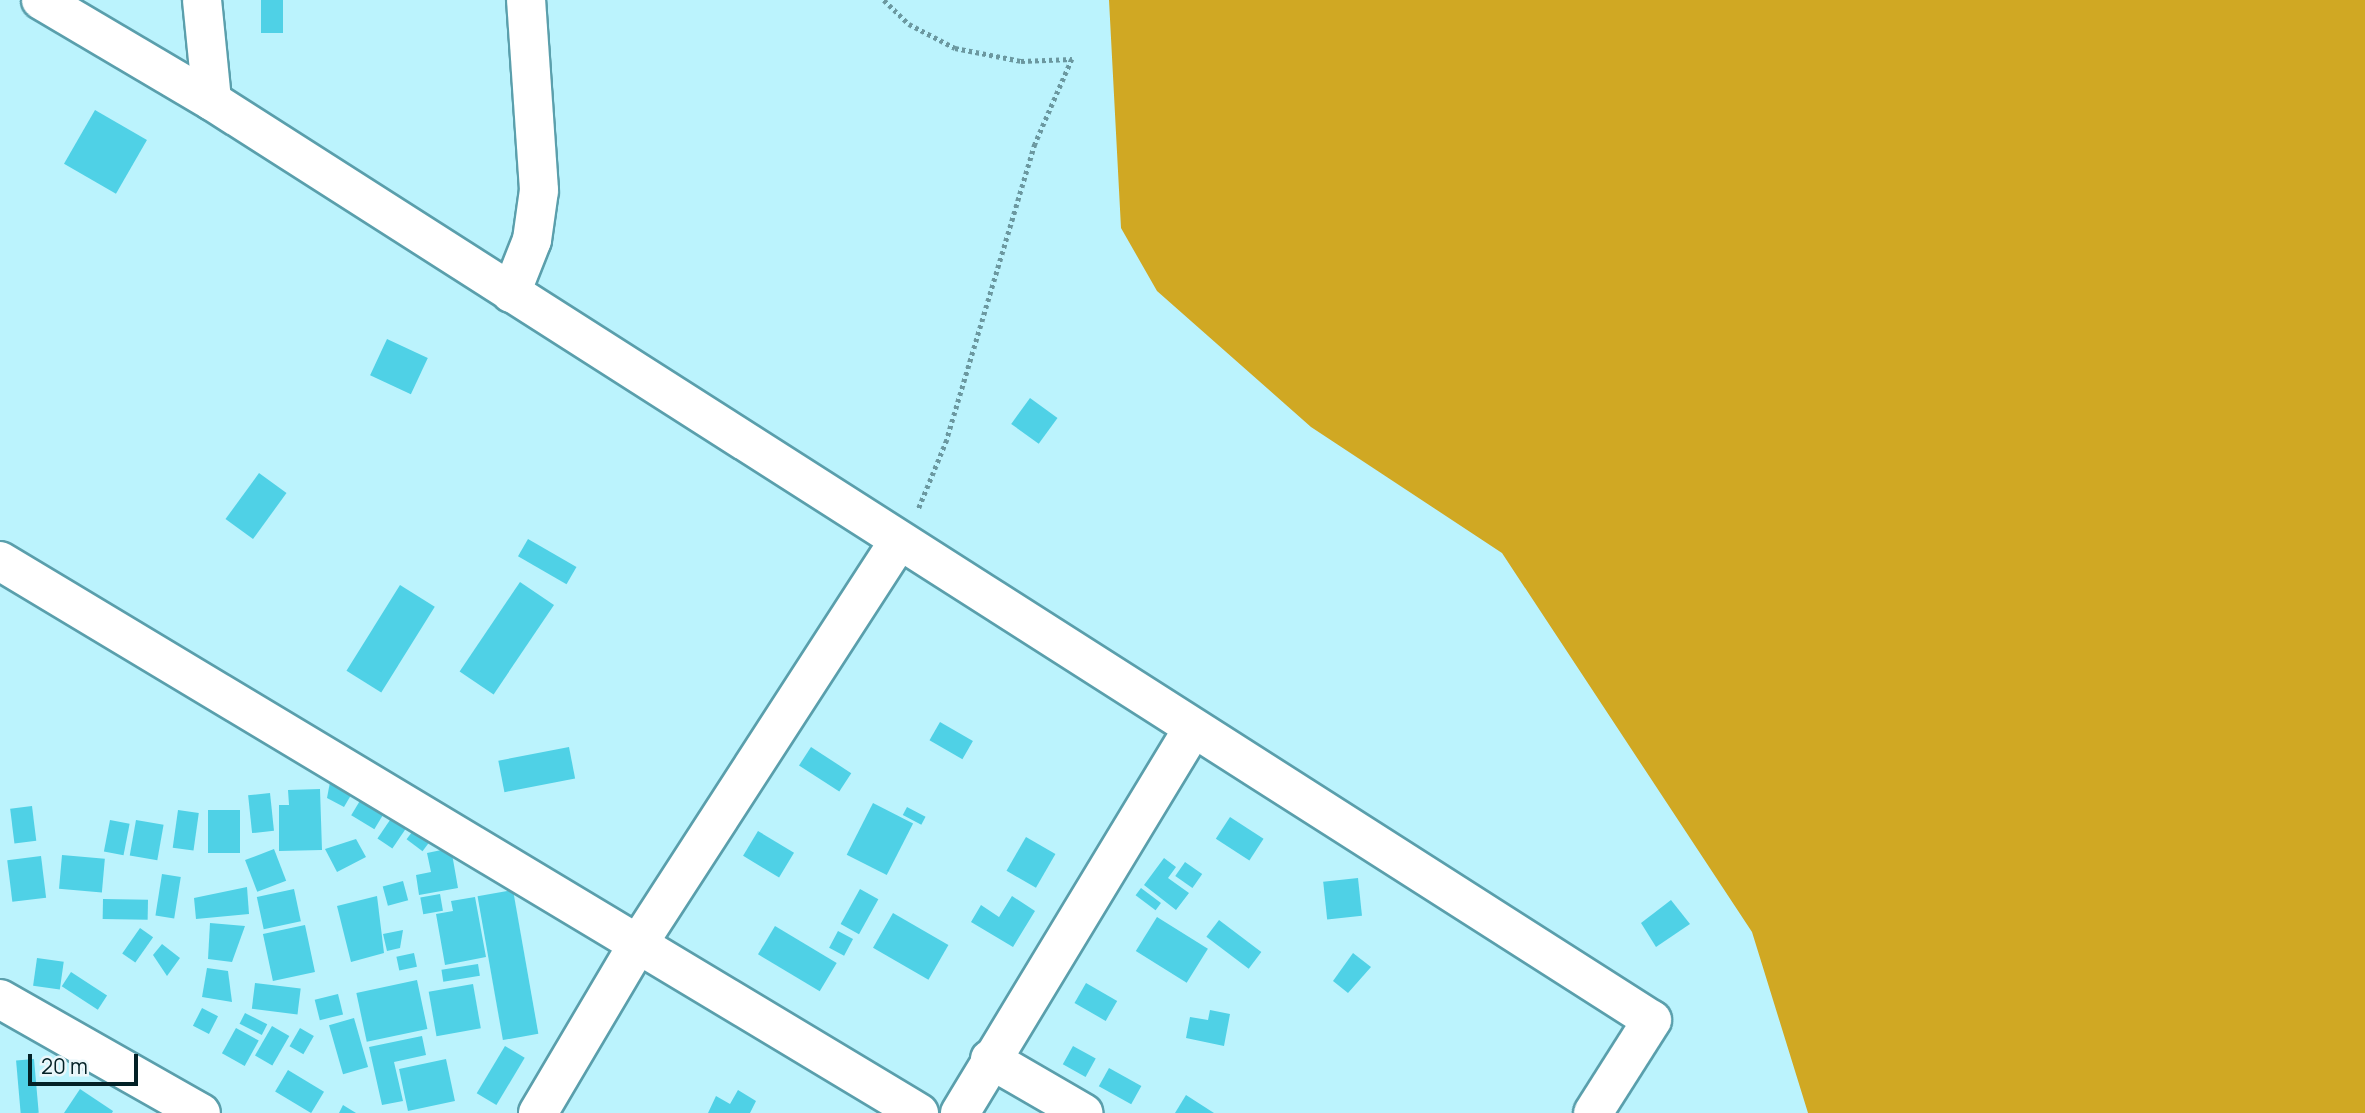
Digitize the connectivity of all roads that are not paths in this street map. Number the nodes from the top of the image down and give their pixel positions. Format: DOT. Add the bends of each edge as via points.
graph roads {
  1 [pos="41,0"];
  2 [pos="202,0"];
  3 [pos="526,0"];
  4 [pos="212,101"];
  5 [pos="511,293"];
  6 [pos="898,541"];
  7 [pos="0,561"];
  8 [pos="1192,730"];
  9 [pos="638,944"];
  10 [pos="0,999"];
  11 [pos="990,1059"];
  12 [pos="201,1113"];
  13 [pos="538,1113"];
  14 [pos="919,1113"];
  15 [pos="960,1113"];
  16 [pos="1083,1113"];
  17 [pos="1593,1113"];
  1 -- 4 [label="street"];
  2 -- 4 [label="street"];
  3 -- 5 [label="street" via="539,190 532,240"];
  4 -- 5 [label="street"];
  5 -- 6 [label="street"];
  6 -- 8 [label="street"];
  6 -- 9 [label="street"];
  7 -- 9 [label="street"];
  8 -- 11 [label="street"];
  8 -- 17 [label="street" via="1652,1020"];
  9 -- 13 [label="street"];
  9 -- 14 [label="street"];
  10 -- 12 [label="street"];
  11 -- 15 [label="street"];
  11 -- 16 [label="street"];
}
